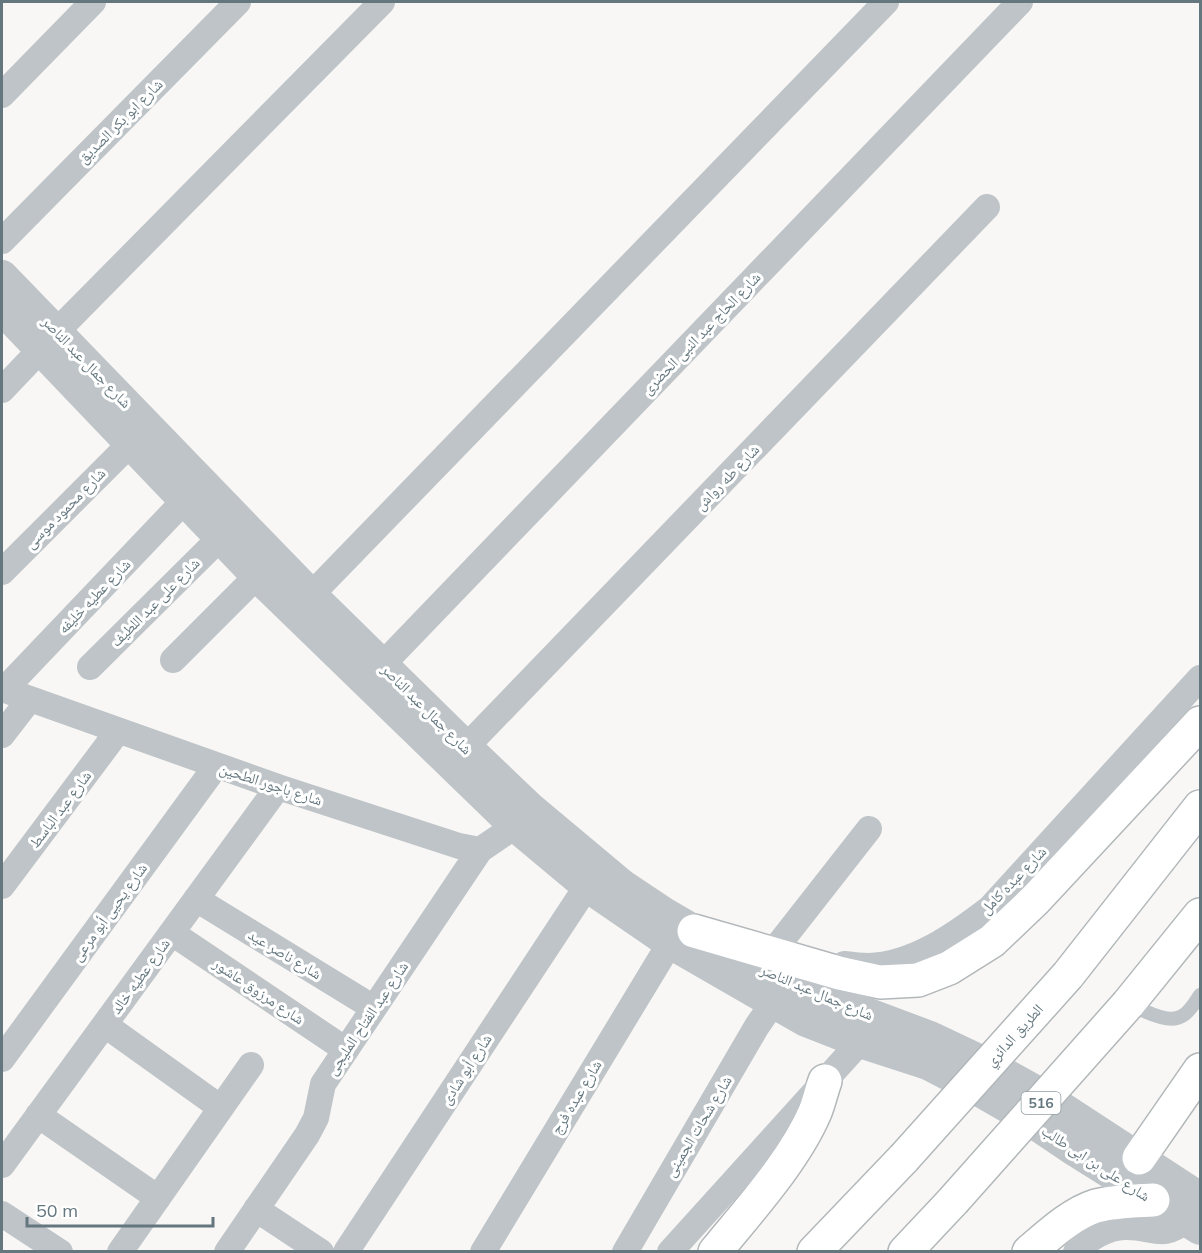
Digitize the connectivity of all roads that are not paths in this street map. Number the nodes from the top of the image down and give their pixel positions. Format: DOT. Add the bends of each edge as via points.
graph roads {
  1 [pos="93,2"];
  2 [pos="238,2"];
  3 [pos="382,2"];
  4 [pos="886,2"];
  5 [pos="1020,2"];
  6 [pos="2,95"];
  7 [pos="987,207"];
  8 [pos="2,241"];
  9 [pos="2,276"];
  10 [pos="2,309"];
  11 [pos="49,340"];
  12 [pos="2,390"];
  13 [pos="129,445"];
  14 [pos="184,501"];
  15 [pos="220,538"];
  16 [pos="2,572"];
  17 [pos="257,576"];
  18 [pos="311,595"];
  19 [pos="173,660"];
  20 [pos="383,664"];
  21 [pos="90,667"];
  22 [pos="1200,678"];
  23 [pos="3,690"];
  24 [pos="29,700"];
  25 [pos="1200,723"];
  26 [pos="118,731"];
  27 [pos="2,735"];
  28 [pos="466,747"];
  29 [pos="216,766"];
  30 [pos="278,787"];
  31 [pos="1200,807"];
  32 [pos="522,816"];
  33 [pos="869,830"];
  34 [pos="480,850"];
  35 [pos="2,886"];
  36 [pos="587,886"];
  37 [pos="196,899"];
  38 [pos="664,913"];
  39 [pos="1200,915"];
  40 [pos="172,933"];
  41 [pos="682,937"];
  42 [pos="775,949"];
  43 [pos="1200,995"];
  44 [pos="773,1003"];
  45 [pos="1128,1004"];
  46 [pos="374,1008"];
  47 [pos="105,1025"];
  48 [pos="860,1042"];
  49 [pos="346,1050"];
  50 [pos="929,1051"];
  51 [pos="2,1059"];
  52 [pos="250,1065"];
  53 [pos="1200,1070"];
  54 [pos="825,1082"];
  55 [pos="221,1108"];
  56 [pos="38,1115"];
  57 [pos="1139,1158"];
  58 [pos="2,1166"];
  59 [pos="158,1198"];
  60 [pos="1153,1200"];
  61 [pos="1198,1208"];
  62 [pos="256,1209"];
  63 [pos="2,1214"];
  64 [pos="60,1251"];
  65 [pos="120,1251"];
  66 [pos="227,1251"];
  67 [pos="321,1251"];
  68 [pos="346,1251"];
  69 [pos="483,1251"];
  70 [pos="625,1251"];
  71 [pos="670,1251"];
  72 [pos="715,1251"];
  73 [pos="814,1251"];
  74 [pos="906,1251"];
  75 [pos="1029,1251"];
  76 [pos="1076,1251"];
  1 -- 6 [label="street"];
  2 -- 8 [label="street, شارع ابو بكر الصديق"];
  3 -- 11 [label="street"];
  4 -- 18 [label="street"];
  5 -- 20 [label="street, شارع الحاج عبد النبى الحضرى"];
  7 -- 28 [label="street, شارع طه رواش"];
  9 -- 11 [label="street, شارع جمال عبد الناصر"];
  10 -- 11 [label="street, شارع جمال عبد الناصر"];
  11 -- 12 [label="street"];
  11 -- 13 [label="street, شارع جمال عبد الناصر"];
  11 -- 18 [label="street, شارع جمال عبد الناصر"];
  13 -- 14 [label="street, شارع جمال عبد الناصر"];
  13 -- 16 [label="street, شارع محمود موسى"];
  14 -- 15 [label="street, شارع جمال عبد الناصر"];
  14 -- 23 [label="street, شارع عطيه خليفه"];
  15 -- 17 [label="street, شارع جمال عبد الناصر"];
  15 -- 21 [label="street, شارع على عبد اللطيف"];
  17 -- 19 [label="street"];
  17 -- 32 [label="street, شارع جمال عبد الناصر"];
  18 -- 20 [label="street, شارع جمال عبد الناصر"];
  20 -- 28 [label="street, شارع جمال عبد الناصر"];
  22 -- 42 [label="street, شارع عبده كامل" via="990,908 957,933 895,963 867,966"];
  23 -- 24 [label="street, شارع باجور الطحين"];
  24 -- 26 [label="street, شارع باجور الطحين"];
  24 -- 27 [label="street"];
  25 -- 41 [label="highway" via="1035,900 992,941 950,968 918,980 880,982"];
  26 -- 29 [label="street, شارع باجور الطحين"];
  26 -- 35 [label="street, شارع عبد الباسط"];
  28 -- 32 [label="street, شارع جمال عبد الناصر"];
  29 -- 30 [label="street, شارع باجور الطحين"];
  29 -- 51 [label="street, شارع يحيى أبو مرعى"];
  30 -- 34 [label="street, شارع باجور الطحين"];
  30 -- 37 [label="street, شارع عطيه خالد"];
  31 -- 73 [label="highway, الطريق الدائري, bridge" via="1068,975 904,1158"];
  32 -- 34 [label="street"];
  32 -- 36 [label="street, شارع جمال عبد الناصر"];
  32 -- 38 [label="street, شارع جمال عبد الناصر"];
  33 -- 42 [label="street"];
  34 -- 46 [label="street, شارع عبد الفتاح المليجى"];
  36 -- 41 [label="street, شارع جمال عبد الناصر"];
  36 -- 68 [label="street, شارع أبو شادى"];
  37 -- 40 [label="street, شارع عطيه خالد"];
  37 -- 46 [label="street, شارع ناصر عيد"];
  38 -- 41 [label="street, شارع جمال عبد الناصر"];
  38 -- 42 [label="street, شارع عبده كامل"];
  39 -- 45 [label="highway, 516"];
  40 -- 47 [label="street, شارع عطيه خالد"];
  40 -- 49 [label="street, شارع مرزوق عاشور"];
  41 -- 44 [label="street, شارع جمال عبد الناصر"];
  41 -- 50 [label="street, شارع جمال عبد الناصر" via="818,995"];
  41 -- 69 [label="street, شارع عبده فرج"];
  43 -- 45 [label="lane" via="1177,1019"];
  44 -- 48 [label="street, شارع جمال عبد الناصر"];
  44 -- 70 [label="street, شارع شحات الجمينى"];
  45 -- 74 [label="highway, 516, bridge"];
  46 -- 49 [label="street, شارع عبد الفتاح المليجى"];
  47 -- 55 [label="street"];
  47 -- 56 [label="street, شارع عطيه خالد"];
  48 -- 50 [label="street, شارع جمال عبد الناصر"];
  48 -- 54 [label="street"];
  49 -- 62 [label="street, شارع عبد الفتاح المليجى" via="323,1084 316,1118 307,1135"];
  50 -- 57 [label="street, شارع على بن ابى طالب" via="985,1063"];
  50 -- 60 [label="street, شارع على بن ابى طالب"];
  52 -- 55 [label="street"];
  53 -- 57 [label="highway"];
  54 -- 71 [label="street"];
  54 -- 72 [label="highway" via="797,1144"];
  55 -- 59 [label="street"];
  56 -- 58 [label="street, شارع عطيه خالد"];
  56 -- 59 [label="street"];
  57 -- 61 [label="street, شارع على بن ابى طالب"];
  59 -- 65 [label="street"];
  60 -- 61 [label="street, شارع على بن ابى طالب"];
  60 -- 75 [label="highway" via="1095,1207 1059,1227"];
  61 -- 76 [label="street" via="1167,1232 1117,1228"];
  62 -- 66 [label="street, شارع عبد الفتاح المليجى"];
  62 -- 67 [label="street"];
  63 -- 64 [label="street"];
}
